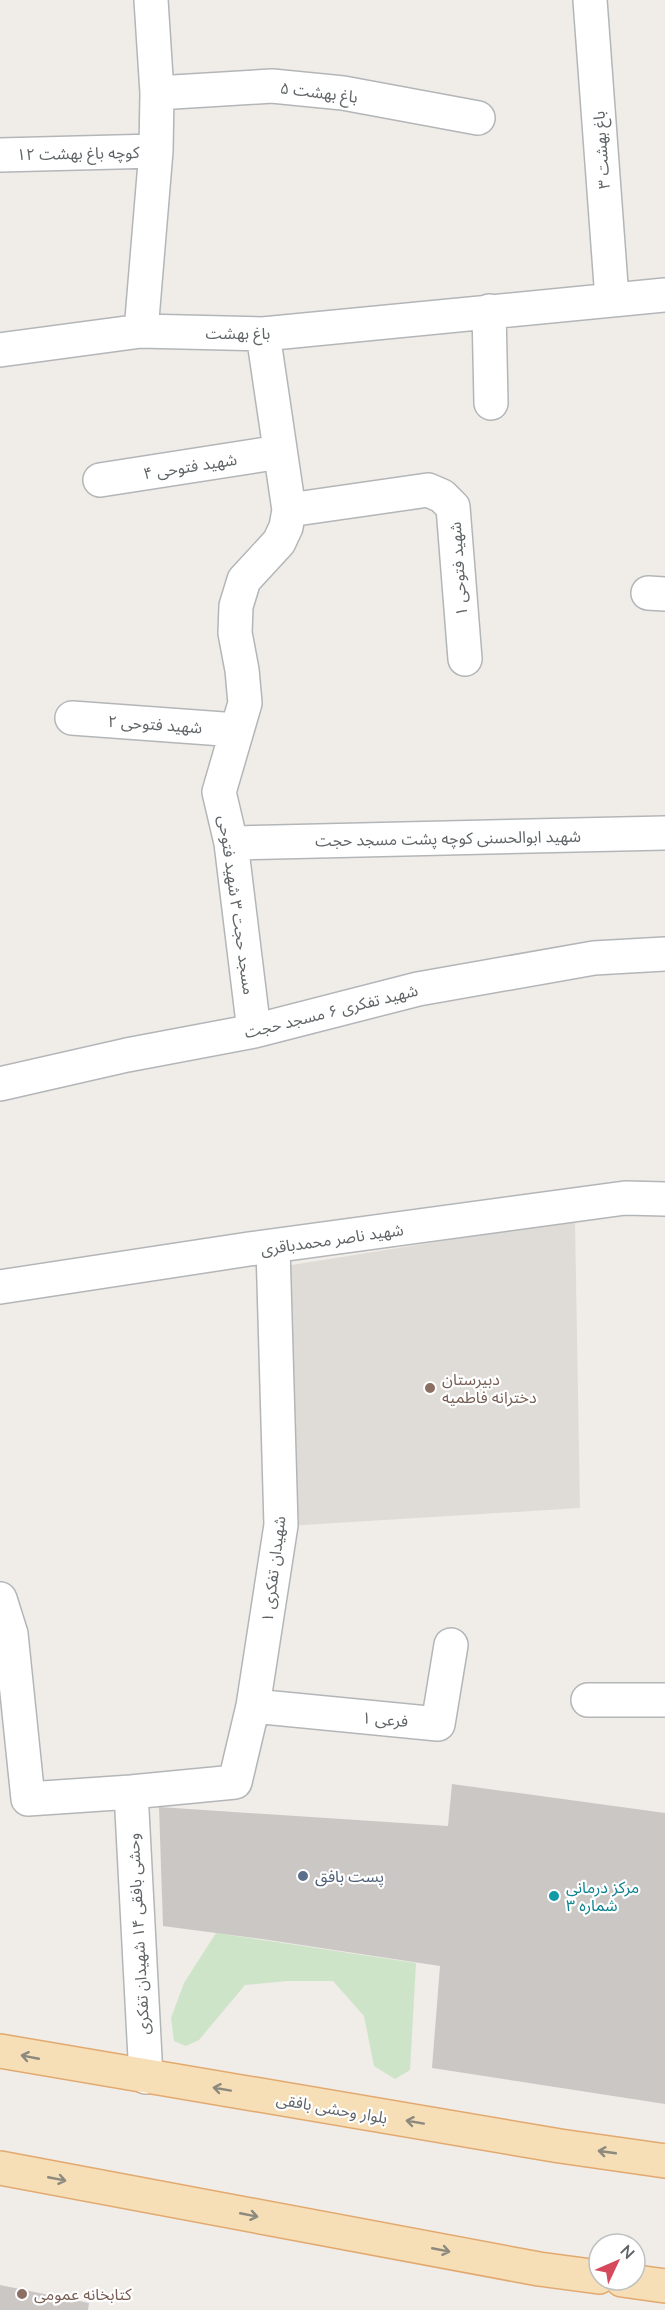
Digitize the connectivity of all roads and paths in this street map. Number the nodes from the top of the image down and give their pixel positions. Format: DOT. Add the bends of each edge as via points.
graph roads {
  1 [pos="151,0"];
  2 [pos="590,0"];
  3 [pos="157,93"];
  4 [pos="478,118"];
  5 [pos="156,151"];
  6 [pos="0,155"];
  7 [pos="665,294"];
  8 [pos="612,299"];
  9 [pos="489,310"];
  10 [pos="141,332"];
  11 [pos="263,334"];
  12 [pos="0,350"];
  13 [pos="491,403"];
  14 [pos="280,452"];
  15 [pos="100,480"];
  16 [pos="289,510"];
  17 [pos="465,659"];
  18 [pos="72,718"];
  19 [pos="237,730"];
  20 [pos="665,833"];
  21 [pos="231,843"];
  22 [pos="665,954"];
  23 [pos="254,1030"];
  24 [pos="0,1084"];
  25 [pos="665,1199"];
  26 [pos="273,1248"];
  27 [pos="0,1287"];
  28 [pos="0,1599"];
  29 [pos="451,1645"];
  30 [pos="588,1700"];
  31 [pos="665,1700"];
  32 [pos="253,1706"];
  33 [pos="130,1792"];
  34 [pos="0,2051"];
  35 [pos="146,2077"];
  36 [pos="665,2160"];
  37 [pos="0,2168"];
  38 [pos="587,2275"];
  39 [pos="647,2283"];
  40 [pos="665,2286"];
  1 -- 3 [label="street"];
  2 -- 8 [label="street, باغ بهشت ۳"];
  3 -- 4 [label="street, باغ بهشت ۵" via="272,86 343,93"];
  3 -- 5 [label="street"];
  5 -- 6 [label="street, کوچه باغ بهشت ۱۲"];
  5 -- 10 [label="street"];
  7 -- 8 [label="street, باغ بهشت"];
  8 -- 9 [label="street, باغ بهشت"];
  9 -- 11 [label="street, باغ بهشت"];
  9 -- 13 [label="street"];
  10 -- 11 [label="street, باغ بهشت"];
  10 -- 12 [label="street, باغ بهشت"];
  11 -- 14 [label="street, مسجد حجت ۳ شهید فتوحی"];
  14 -- 15 [label="street, شهید فتوحی ۴"];
  14 -- 16 [label="street, مسجد حجت ۳ شهید فتوحی"];
  16 -- 17 [label="street, شهید فتوحی ۱" via="428,490 442,496 453,507"];
  16 -- 19 [label="street, مسجد حجت ۳ شهید فتوحی" via="279,543 244,580 236,606 235,633 245,703"];
  18 -- 19 [label="street, شهید فتوحی ۲"];
  19 -- 21 [label="street, مسجد حجت ۳ شهید فتوحی" via="219,792"];
  20 -- 21 [label="street, شهید ابوالحسنی کوچه پشت مسجد حجت"];
  21 -- 23 [label="street, مسجد حجت ۳ شهید فتوحی"];
  22 -- 23 [label="street, شهید تفکری ۶ مسجد حجت" via="594,958 418,989"];
  23 -- 24 [label="street, شهید تفکری ۶ مسجد حجت"];
  25 -- 26 [label="street, شهید ناصر محمدباقری" via="625,1198"];
  26 -- 27 [label="street, شهید ناصر محمدباقری"];
  26 -- 32 [label="street, شهیدان تفکری ۱" via="281,1525"];
  28 -- 33 [label="street" via="11,1634 28,1799"];
  29 -- 32 [label="street, فرعی ۱" via="438,1724"];
  30 -- 31 [label="street"];
  32 -- 33 [label="street, شهیدان تفکری ۱" via="235,1782"];
  33 -- 35 [label="street, وحشی بافقی ۱۴ شهیدان تفکری"];
  35 -- 34 [label="main road, بلوار وحشی بافقی, one-way"];
  36 -- 35 [label="main road, بلوار وحشی بافقی, one-way"];
  37 -- 38 [label="main road, one-way"];
  39 -- 40 [label="main road"];
}
